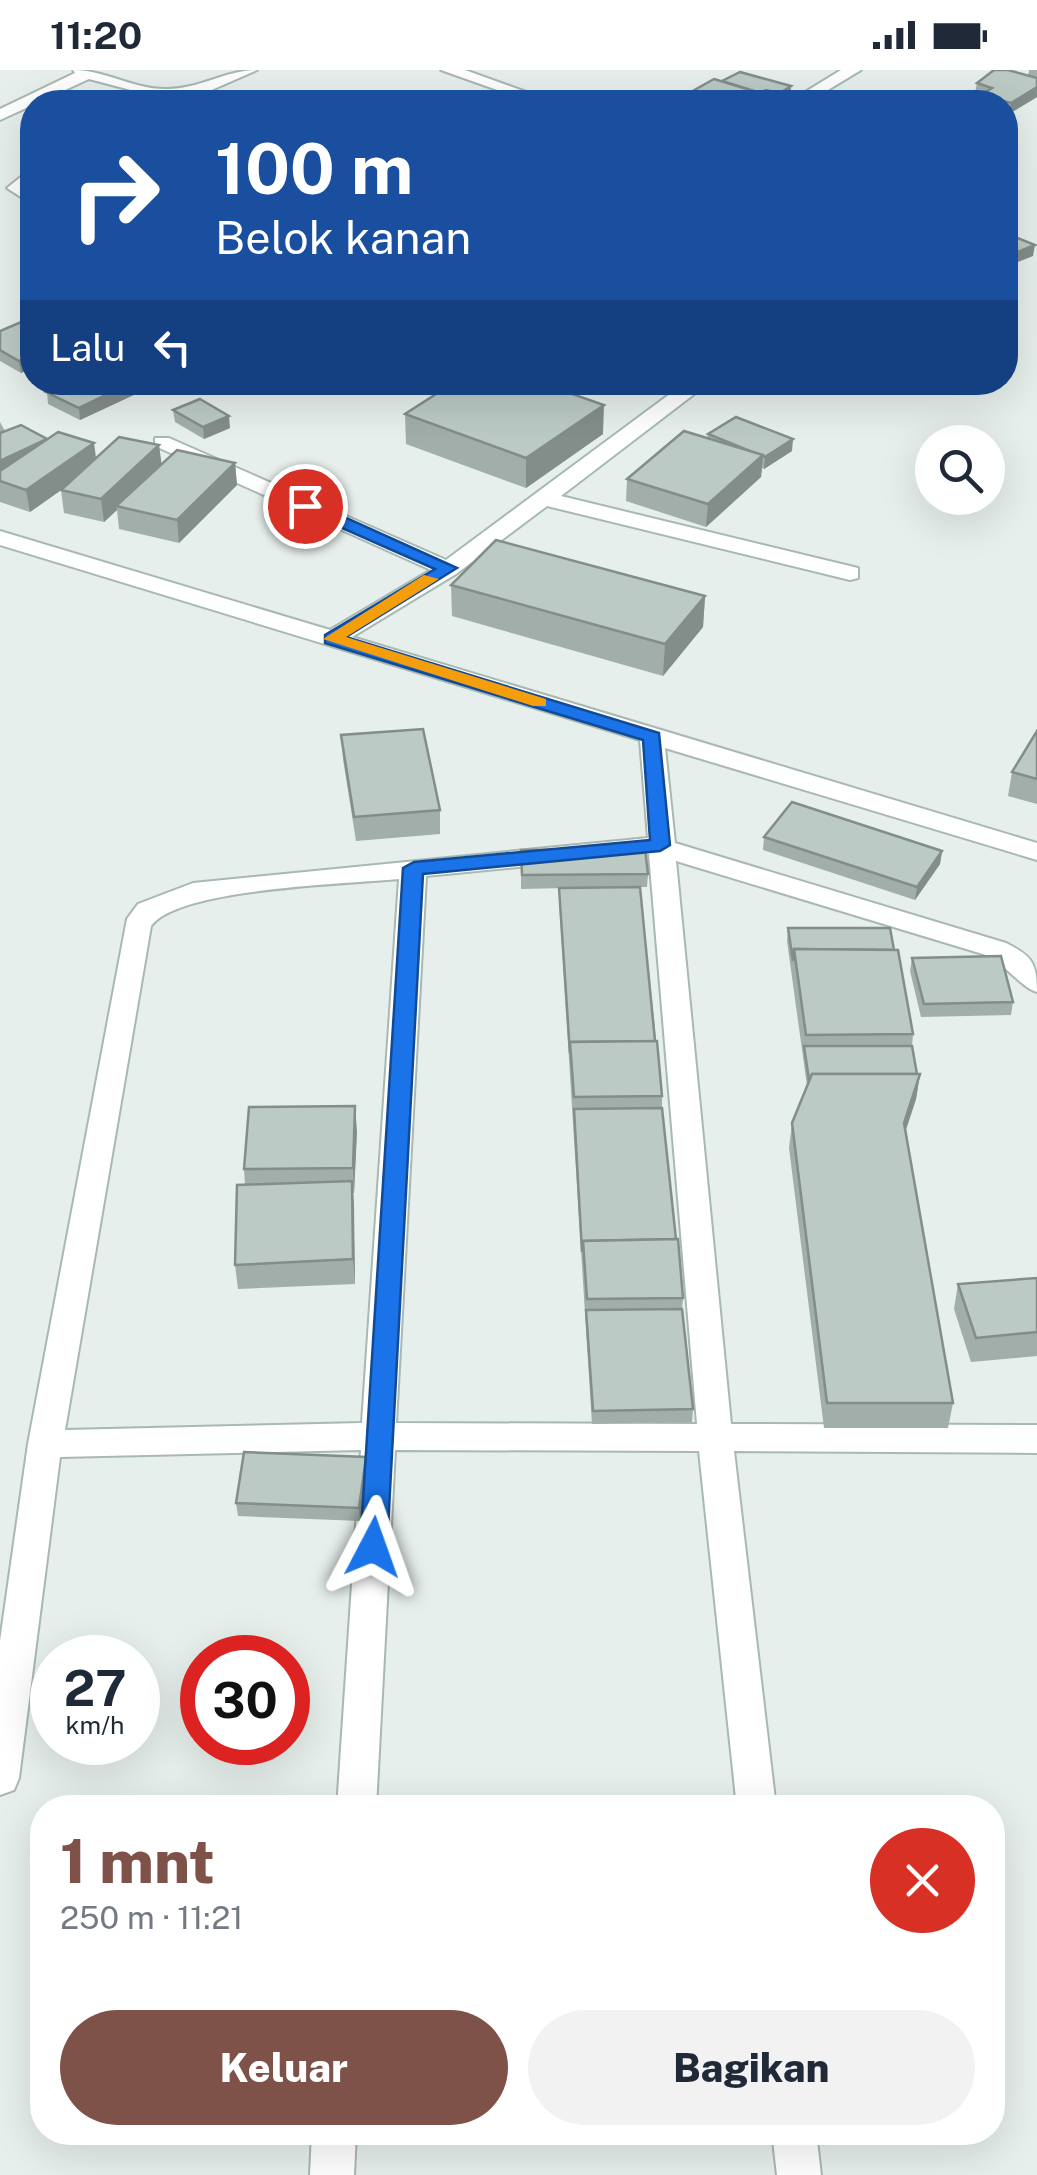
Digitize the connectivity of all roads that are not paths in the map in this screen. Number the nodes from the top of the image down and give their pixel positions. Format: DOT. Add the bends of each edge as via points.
graph roads {
  1 [pos="249,70"];
  2 [pos="449,70"];
  3 [pos="853,70"];
  4 [pos="85,72"];
  5 [pos="49,90"];
  6 [pos="148,90"];
  7 [pos="206,90"];
  8 [pos="510,90"];
  9 [pos="818,90"];
  10 [pos="679,395"];
  11 [pos="162,442"];
  12 [pos="547,498"];
  13 [pos="0,538"];
  14 [pos="448,568"];
  15 [pos="850,573"];
  16 [pos="332,639"];
  17 [pos="652,737"];
  18 [pos="662,847"];
  19 [pos="1037,852"];
  20 [pos="414,868"];
  21 [pos="1037,983"];
  22 [pos="381,1436"];
  23 [pos="718,1436"];
  24 [pos="1037,1439"];
  25 [pos="45,1444"];
  26 [pos="0,1778"];
  27 [pos="357,1795"];
  28 [pos="756,1795"];
  29 [pos="333,2145"];
  30 [pos="796,2145"];
  31 [pos="332,2175"];
  32 [pos="799,2175"];
  1 -- 7 [label="street"];
  2 -- 8 [label="street"];
  3 -- 9 [label="street"];
  4 -- 5 [label="street"];
  4 -- 6 [label="street"];
  10 -- 12 [label="street" via="612,436"];
  11 -- 14 [label="street"];
  12 -- 14 [label="street"];
  12 -- 15 [label="street"];
  13 -- 16 [label="street"];
  14 -- 16 [label="street"];
  16 -- 17 [label="street"];
  17 -- 18 [label="street"];
  17 -- 19 [label="street"];
  18 -- 20 [label="street"];
  18 -- 21 [label="street" via="996,949 1018,960"];
  18 -- 23 [label="street"];
  20 -- 22 [label="street"];
  20 -- 25 [label="street" via="192,891 148,910 137,926"];
  22 -- 23 [label="street"];
  22 -- 25 [label="street"];
  22 -- 27 [label="street"];
  23 -- 24 [label="street"];
  23 -- 28 [label="street"];
  25 -- 26 [label="street"];
  29 -- 31 [label="street"];
  30 -- 32 [label="street"];
}
